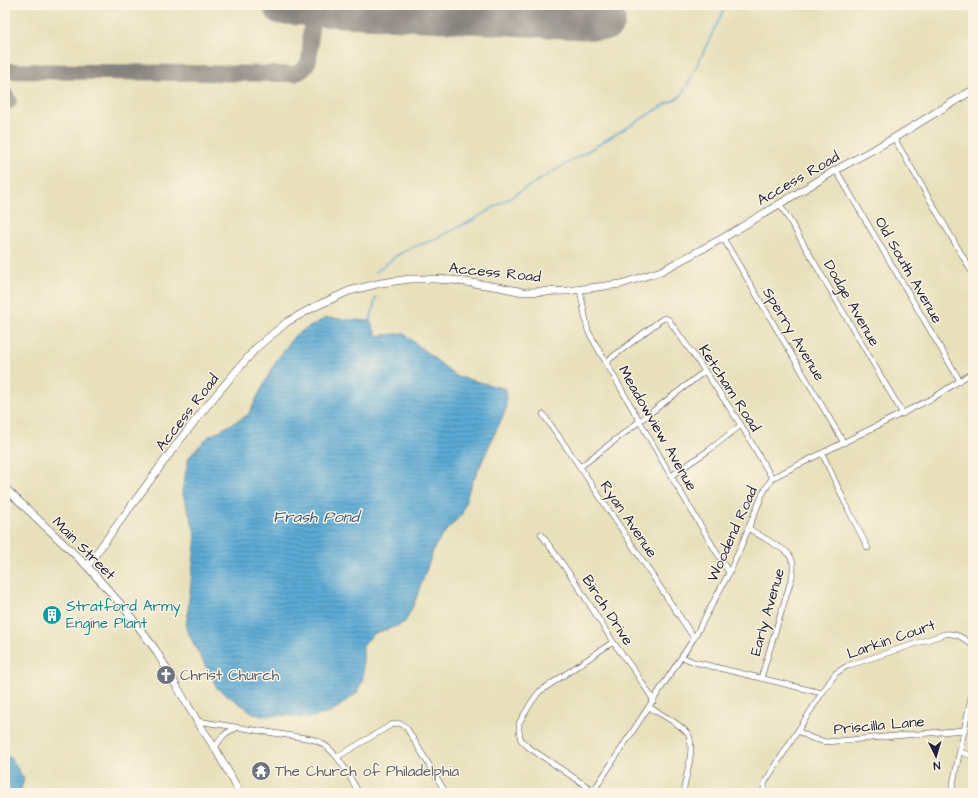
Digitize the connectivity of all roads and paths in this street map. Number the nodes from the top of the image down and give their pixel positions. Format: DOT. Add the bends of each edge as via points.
graph roads {
  1 [pos="973,90"];
  2 [pos="894,138"];
  3 [pos="836,170"];
  4 [pos="780,204"];
  5 [pos="723,238"];
  6 [pos="973,274"];
  7 [pos="580,290"];
  8 [pos="606,362"];
  9 [pos="705,371"];
  10 [pos="973,372"];
  11 [pos="960,381"];
  12 [pos="543,414"];
  13 [pos="903,414"];
  14 [pos="640,420"];
  15 [pos="741,425"];
  16 [pos="844,443"];
  17 [pos="822,453"];
  18 [pos="580,466"];
  19 [pos="671,476"];
  20 [pos="772,478"];
  21 [pos="5,488"];
  22 [pos="748,528"];
  23 [pos="541,534"];
  24 [pos="868,548"];
  25 [pos="86,566"];
  26 [pos="729,573"];
  27 [pos="694,638"];
  28 [pos="613,642"];
  29 [pos="973,646"];
  30 [pos="682,657"];
  31 [pos="761,678"];
  32 [pos="973,689"];
  33 [pos="822,693"];
  34 [pos="654,701"];
  35 [pos="649,707"];
  36 [pos="197,721"];
  37 [pos="238,728"];
  38 [pos="964,730"];
  39 [pos="798,731"];
  40 [pos="215,748"];
  41 [pos="960,752"];
  42 [pos="973,756"];
  43 [pos="337,757"];
  44 [pos="593,792"];
  45 [pos="240,793"];
  46 [pos="359,793"];
  47 [pos="446,793"];
  48 [pos="683,793"];
  49 [pos="763,793"];
  50 [pos="951,793"];
  1 -- 2 [label="main road, Access Road"];
  2 -- 3 [label="main road, Access Road"];
  2 -- 6 [label="street"];
  3 -- 4 [label="main road, Access Road"];
  3 -- 11 [label="street, Old South Avenue"];
  4 -- 5 [label="main road, Access Road"];
  4 -- 13 [label="street, Dodge Avenue"];
  5 -- 7 [label="main road, Access Road" via="661,271 621,284"];
  5 -- 16 [label="street, Sperry Avenue"];
  7 -- 8 [label="street, Meadowview Avenue" via="588,331"];
  7 -- 25 [label="main road, Access Road" via="523,292 452,280 410,279 349,291 286,322 256,348 210,402"];
  8 -- 9 [label="street, Ketcham Road" via="665,318 670,321"];
  8 -- 14 [label="street, Meadowview Avenue"];
  9 -- 14 [label="street"];
  9 -- 15 [label="street, Ketcham Road"];
  10 -- 11 [label="street, Woodend Road"];
  11 -- 13 [label="street, Woodend Road"];
  12 -- 18 [label="street, Ryan Avenue"];
  13 -- 16 [label="street, Woodend Road"];
  14 -- 18 [label="street"];
  14 -- 19 [label="street, Meadowview Avenue"];
  15 -- 19 [label="street"];
  15 -- 20 [label="street, Ketcham Road"];
  16 -- 17 [label="street, Woodend Road"];
  17 -- 20 [label="street, Woodend Road"];
  17 -- 24 [label="street"];
  18 -- 27 [label="street, Ryan Avenue"];
  19 -- 26 [label="street, Meadowview Avenue"];
  20 -- 22 [label="street, Woodend Road"];
  21 -- 25 [label="main road, Main Street"];
  22 -- 26 [label="street, Woodend Road"];
  22 -- 31 [label="street, Early Avenue" via="787,552 794,566"];
  23 -- 28 [label="street, Birch Drive"];
  25 -- 36 [label="main road, Main Street" via="125,609 155,649"];
  26 -- 27 [label="street, Woodend Road"];
  27 -- 30 [label="street, Woodend Road"];
  28 -- 34 [label="street, Birch Drive"];
  28 -- 44 [label="street" via="539,692 519,727 521,740 528,747"];
  29 -- 33 [label="street, Larkin Court" via="957,634 945,634 847,666 836,673"];
  30 -- 31 [label="street"];
  30 -- 34 [label="street, Woodend Road"];
  31 -- 33 [label="street"];
  32 -- 38 [label="street"];
  33 -- 39 [label="street, Larkin Court"];
  34 -- 35 [label="street, Woodend Road"];
  35 -- 44 [label="street, Woodend Road"];
  35 -- 48 [label="street" via="679,725 690,738 690,756"];
  36 -- 37 [label="street"];
  36 -- 40 [label="main road, Main Street"];
  37 -- 40 [label="street" via="226,732"];
  37 -- 43 [label="street" via="319,741"];
  38 -- 39 [label="street, Priscilla Lane" via="826,742"];
  38 -- 41 [label="street"];
  39 -- 49 [label="street, Larkin Court" via="765,782"];
  40 -- 45 [label="main road, Main Street"];
  41 -- 42 [label="street"];
  41 -- 50 [label="street"];
  43 -- 46 [label="street"];
  43 -- 47 [label="street" via="398,723 406,727"];
}
